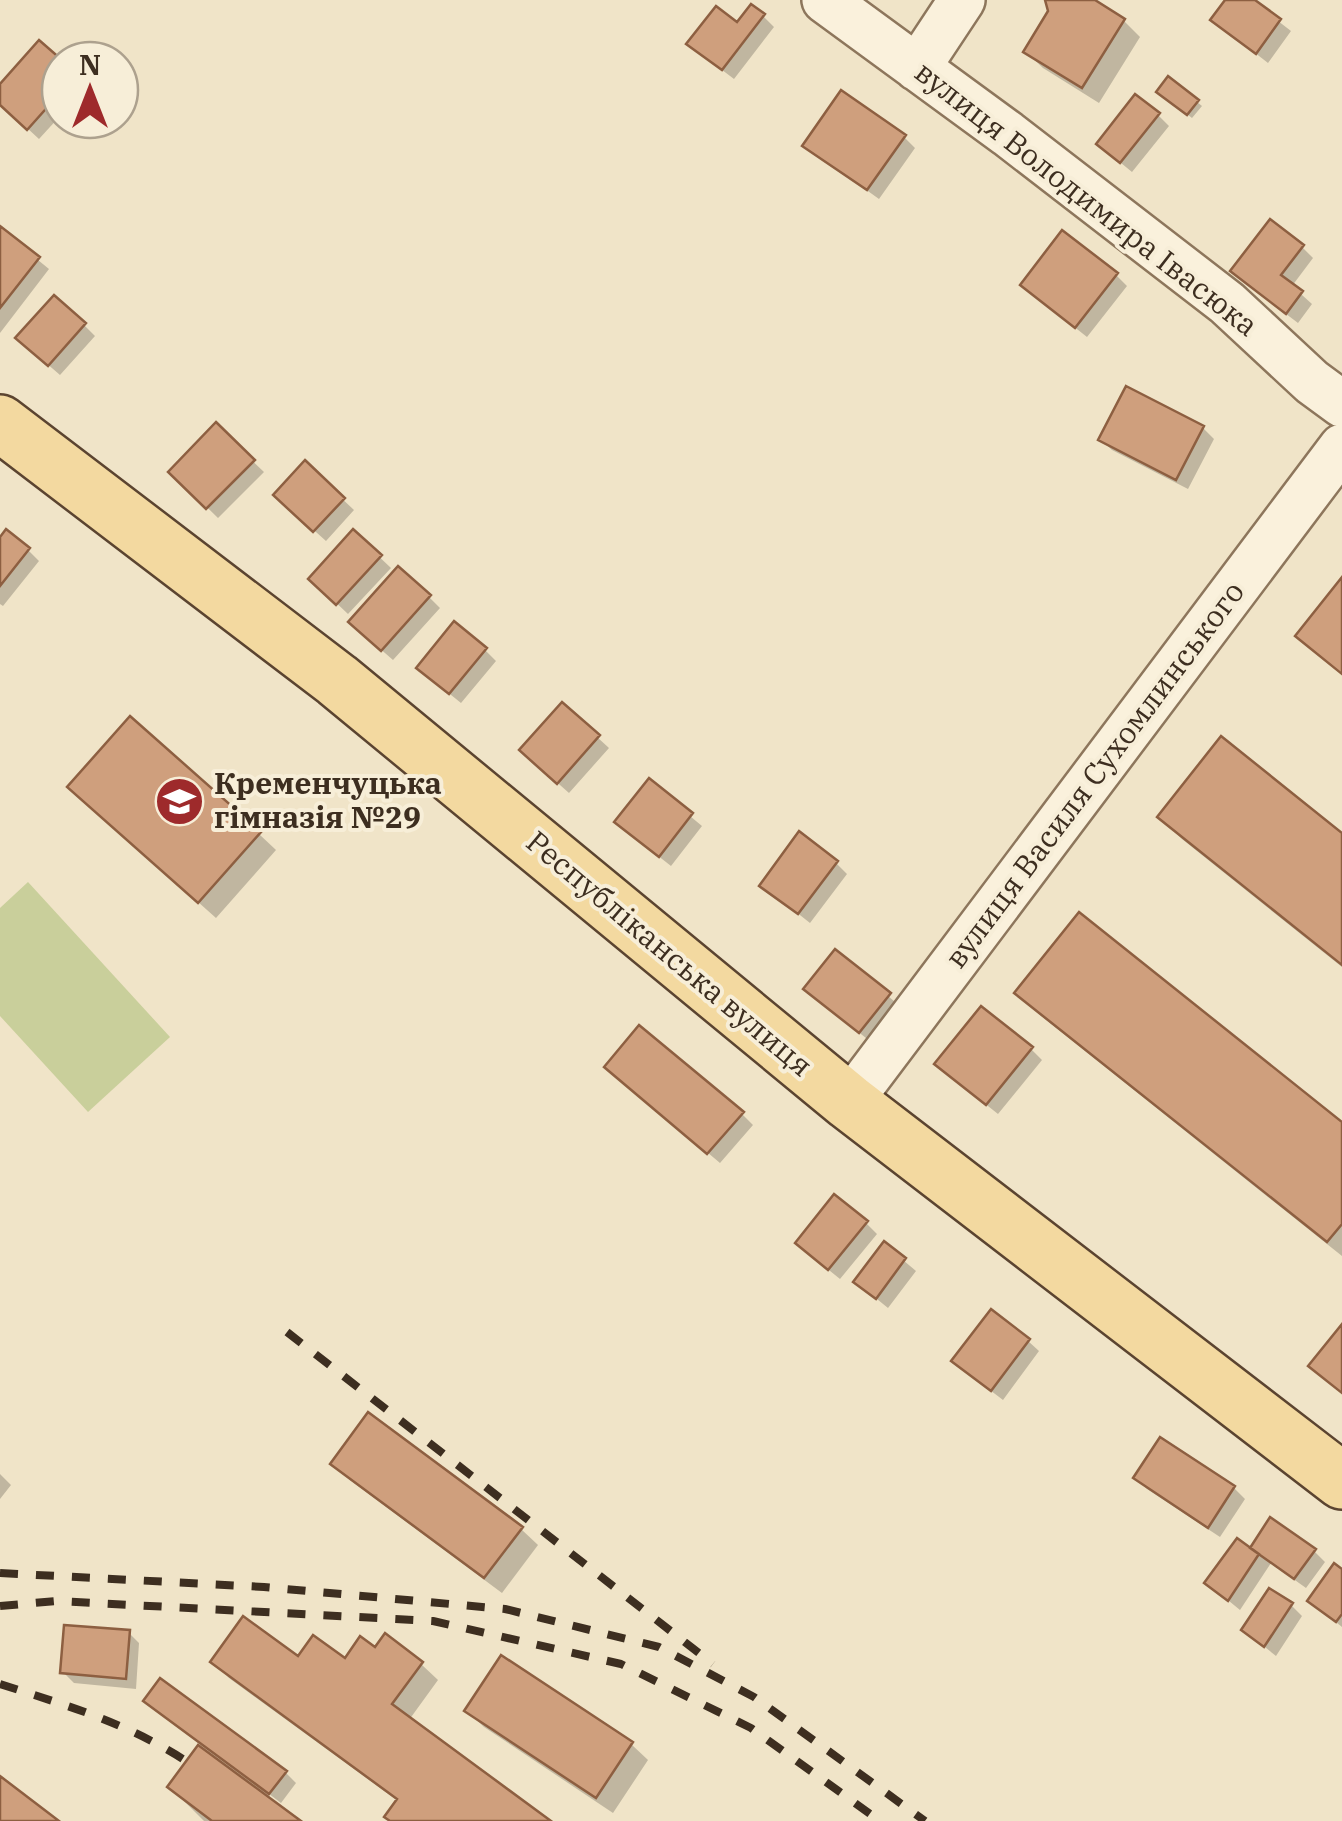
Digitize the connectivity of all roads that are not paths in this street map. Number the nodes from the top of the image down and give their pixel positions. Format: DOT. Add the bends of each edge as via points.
graph roads {
  1 [pos="825,0"];
  2 [pos="962,0"];
  3 [pos="917,68"];
  4 [pos="1342,404"];
  5 [pos="0,423"];
  6 [pos="1342,448"];
  7 [pos="849,1102"];
  8 [pos="1342,1480"];
  1 -- 3 [label="street, вулиця Володимира Івасюка"];
  2 -- 3 [label="street"];
  3 -- 4 [label="street, вулиця Володимира Івасюка" via="1227,303"];
  5 -- 7 [label="main road, Республіканська вулиця" via="337,680"];
  6 -- 7 [label="street, вулиця Василя Сухомлинського"];
  7 -- 8 [label="main road, Республіканська вулиця"];
}
